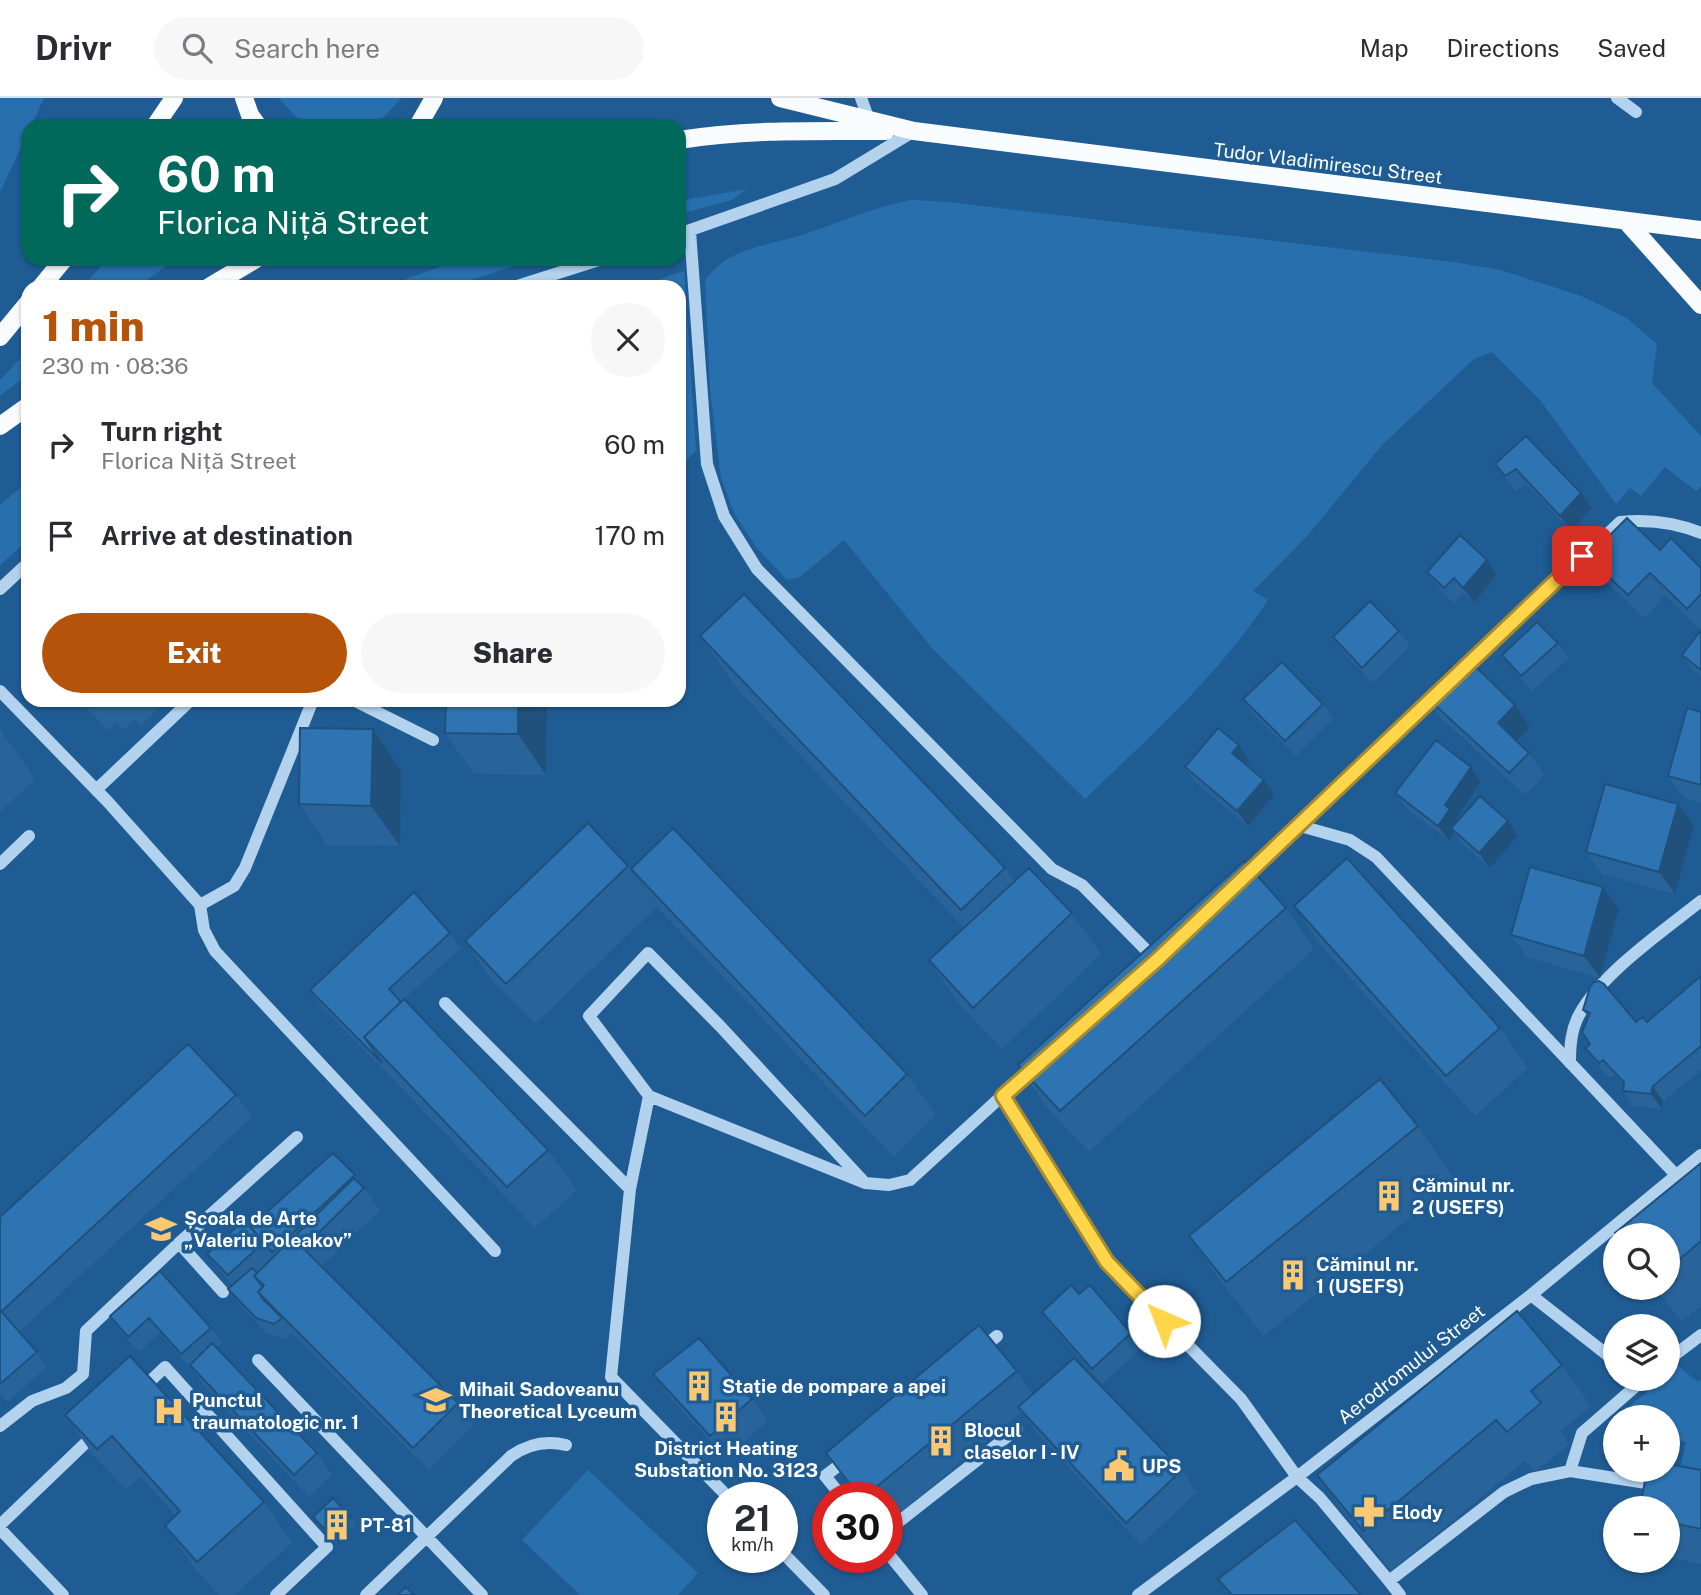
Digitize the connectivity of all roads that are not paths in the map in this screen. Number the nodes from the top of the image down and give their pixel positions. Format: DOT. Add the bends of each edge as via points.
graph roads {
  1 [pos="174,98"];
  2 [pos="244,98"];
  3 [pos="434,98"];
  4 [pos="780,98"];
  5 [pos="861,98"];
  6 [pos="1617,98"];
  7 [pos="1636,112"];
  8 [pos="160,119"];
  9 [pos="253,119"];
  10 [pos="422,119"];
  11 [pos="869,120"];
  12 [pos="914,131"];
  13 [pos="686,139"];
  14 [pos="1627,222"];
  15 [pos="1701,230"];
  16 [pos="686,232"];
  17 [pos="686,243"];
  18 [pos="58,266"];
  19 [pos="244,266"];
  20 [pos="580,266"];
  21 [pos="47,280"];
  22 [pos="221,280"];
  23 [pos="536,280"];
  24 [pos="1701,305"];
  25 [pos="21,312"];
  26 [pos="0,337"];
  27 [pos="21,411"];
  28 [pos="0,426"];
  29 [pos="1701,533"];
  30 [pos="21,570"];
  31 [pos="0,589"];
  32 [pos="0,691"];
  33 [pos="184,707"];
  34 [pos="310,707"];
  35 [pos="367,707"];
  36 [pos="433,740"];
  37 [pos="96,790"];
  38 [pos="1297,825"];
  39 [pos="29,836"];
  40 [pos="0,864"];
  41 [pos="1227,892"];
  42 [pos="1701,901"];
  43 [pos="200,905"];
  44 [pos="1167,950"];
  45 [pos="445,1003"];
  46 [pos="1044,1059"];
  47 [pos="1570,1063"];
  48 [pos="649,1096"];
  49 [pos="1003,1096"];
  50 [pos="297,1137"];
  51 [pos="1701,1155"];
  52 [pos="1676,1175"];
  53 [pos="865,1183"];
  54 [pos="630,1189"];
  55 [pos="179,1243"];
  56 [pos="495,1251"];
  57 [pos="223,1292"];
  58 [pos="1531,1295"];
  59 [pos="1701,1335"];
  60 [pos="998,1336"];
  61 [pos="1680,1351"];
  62 [pos="1603,1352"];
  63 [pos="258,1360"];
  64 [pos="965,1362"];
  65 [pos="1629,1391"];
  66 [pos="135,1396"];
  67 [pos="105,1424"];
  68 [pos="0,1426"];
  69 [pos="1017,1429"];
  70 [pos="566,1445"];
  71 [pos="858,1450"];
  72 [pos="1570,1471"];
  73 [pos="1297,1477"];
  74 [pos="713,1482"];
  75 [pos="830,1482"];
  76 [pos="1676,1489"];
  77 [pos="903,1518"];
  78 [pos="0,1527"];
  79 [pos="427,1536"];
  80 [pos="798,1568"];
  81 [pos="903,1572"];
  82 [pos="1389,1581"];
  83 [pos="63,1595"];
  84 [pos="276,1595"];
  85 [pos="366,1595"];
  86 [pos="482,1595"];
  87 [pos="824,1595"];
  88 [pos="922,1595"];
  89 [pos="1138,1595"];
  90 [pos="1400,1595"];
  1 -- 8 [label="main road"];
  2 -- 9 [label="main road"];
  3 -- 10 [label="main road"];
  4 -- 11 [label="main road, Tudor Vladimirescu Street"];
  5 -- 11 [label="street"];
  6 -- 7 [label="street"];
  11 -- 12 [label="main road, Tudor Vladimirescu Street"];
  12 -- 13 [label="main road, Tudor Vladimirescu Street" via="800,131"];
  12 -- 14 [label="main road, Tudor Vladimirescu Street"];
  12 -- 16 [label="street" via="835,179"];
  14 -- 15 [label="main road, Tudor Vladimirescu Street"];
  14 -- 24 [label="main road"];
  17 -- 44 [label="street" via="707,464 724,516 757,569 1052,869 1082,885 1152,964"];
  18 -- 21 [label="main road"];
  19 -- 22 [label="main road"];
  20 -- 23 [label="street"];
  25 -- 26 [label="main road"];
  27 -- 28 [label="main road"];
  29 -- 38 [label="street" via="1646,519 1620,522"];
  30 -- 31 [label="street"];
  32 -- 37 [label="street"];
  33 -- 37 [label="street"];
  34 -- 43 [label="street" via="245,868 234,886"];
  35 -- 36 [label="street"];
  37 -- 43 [label="street"];
  38 -- 41 [label="street"];
  38 -- 47 [label="street" via="1350,840 1376,857"];
  39 -- 40 [label="street"];
  42 -- 47 [label="street" via="1644,945 1592,996 1571,1035"];
  43 -- 56 [label="street" via="204,930 215,951"];
  45 -- 54 [label="street"];
  46 -- 49 [label="street"];
  47 -- 52 [label="street"];
  48 -- 53 [label="street"];
  48 -- 53 [label="street" via="589,1016 648,953"];
  48 -- 54 [label="street"];
  49 -- 53 [label="street" via="910,1181"];
  49 -- 73 [label="street" via="1107,1262 1241,1399"];
  50 -- 55 [label="street"];
  51 -- 52 [label="street, Aerodromului Street"];
  52 -- 58 [label="street, Aerodromului Street"];
  54 -- 74 [label="street" via="611,1377"];
  55 -- 57 [label="street"];
  55 -- 68 [label="street" via="86,1331 83,1374"];
  58 -- 62 [label="street"];
  58 -- 73 [label="street, Aerodromului Street"];
  59 -- 61 [label="street"];
  60 -- 64 [label="street"];
  63 -- 79 [label="street"];
  65 -- 72 [label="street" via="1583,1433"];
  66 -- 84 [label="street" via="165,1367 327,1547"];
  67 -- 78 [label="street"];
  69 -- 77 [label="street"];
  70 -- 79 [label="street" via="551,1441 511,1455"];
  71 -- 75 [label="street" via="825,1476"];
  72 -- 76 [label="street"];
  72 -- 82 [label="street" via="1531,1479 1504,1492"];
  73 -- 82 [label="street"];
  73 -- 89 [label="street, Aerodromului Street"];
  78 -- 83 [label="street"];
  79 -- 85 [label="street"];
  79 -- 86 [label="street"];
  80 -- 87 [label="street"];
  81 -- 88 [label="street"];
  82 -- 90 [label="street"];
}
